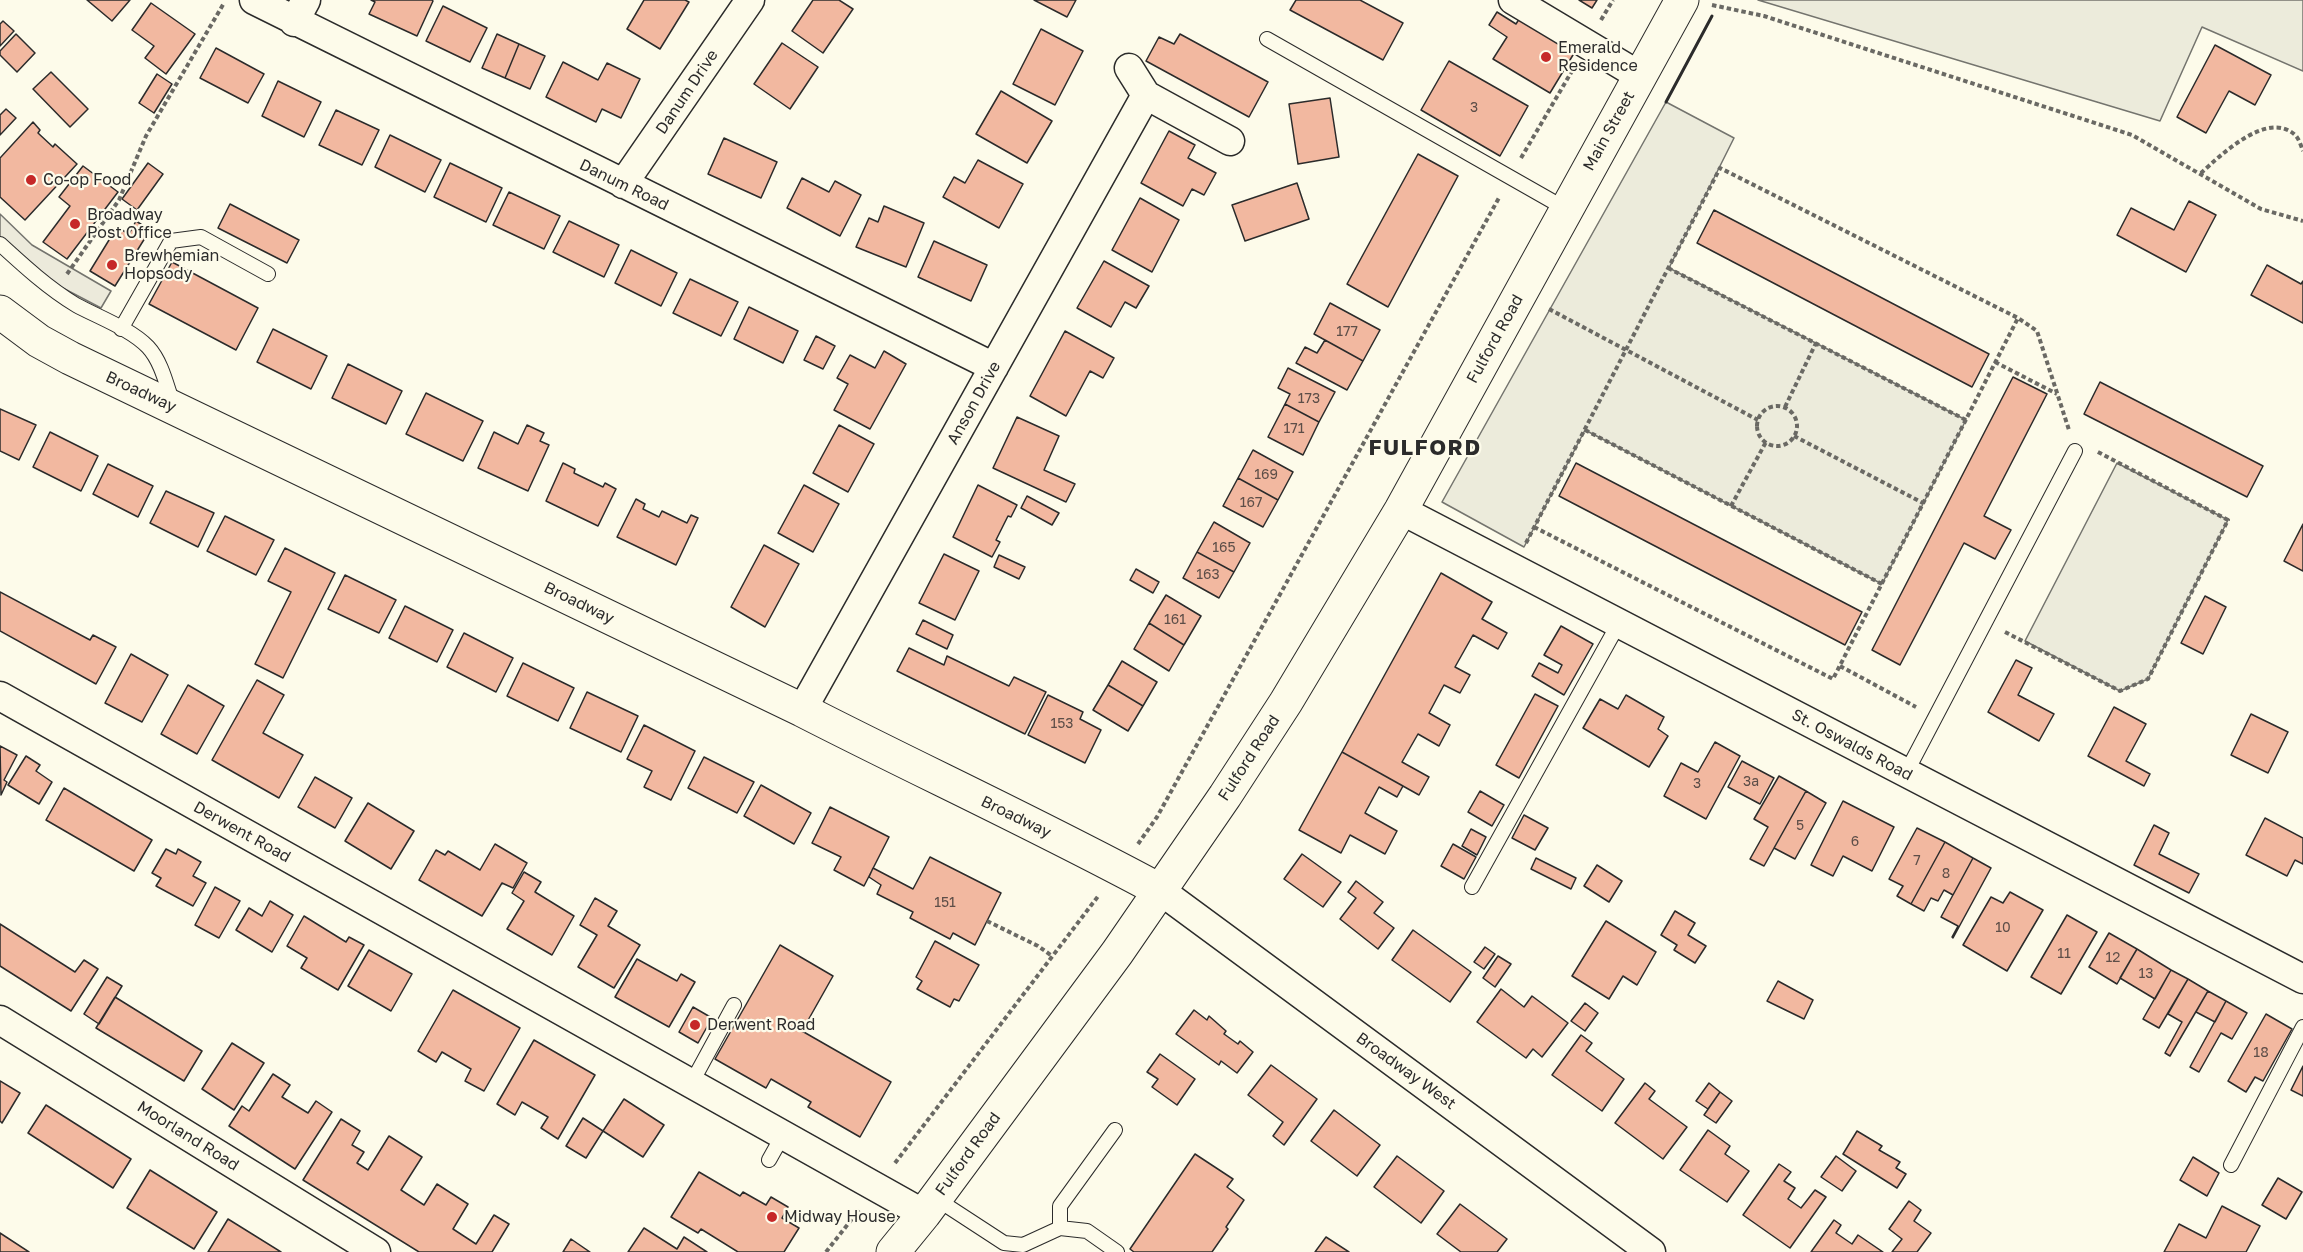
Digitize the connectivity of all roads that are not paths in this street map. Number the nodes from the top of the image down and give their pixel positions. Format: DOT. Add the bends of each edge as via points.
graph roads {
  1 [pos="254,0"];
  2 [pos="750,0"];
  3 [pos="1513,0"];
  4 [pos="1696,3"];
  5 [pos="300,11"];
  6 [pos="1266,39"];
  7 [pos="1129,68"];
  8 [pos="1640,76"];
  9 [pos="1146,95"];
  10 [pos="1230,141"];
  11 [pos="624,184"];
  12 [pos="1560,220"];
  13 [pos="0,244"];
  14 [pos="268,274"];
  15 [pos="0,312"];
  16 [pos="121,329"];
  17 [pos="994,367"];
  18 [pos="174,408"];
  19 [pos="2075,451"];
  20 [pos="1401,510"];
  21 [pos="1619,623"];
  22 [pos="0,696"];
  23 [pos="802,710"];
  24 [pos="1906,773"];
  25 [pos="1472,887"];
  26 [pos="1161,891"];
  27 [pos="2303,979"];
  28 [pos="734,1005"];
  29 [pos="0,1020"];
  30 [pos="2303,1027"];
  31 [pos="691,1084"];
  32 [pos="1115,1130"];
  33 [pos="783,1135"];
  34 [pos="769,1160"];
  35 [pos="2231,1165"];
  36 [pos="930,1206"];
  37 [pos="1060,1228"];
  38 [pos="898,1250"];
  39 [pos="1649,1251"];
  40 [pos="376,1252"];
  41 [pos="1117,1252"];
  1 -- 5 [label="street, Danum Road"];
  2 -- 11 [label="street, Danum Drive"];
  3 -- 8 [label="street"];
  4 -- 8 [label="main road, Main Street"];
  5 -- 11 [label="street, Danum Road"];
  6 -- 12 [label="lane" via="1510,177"];
  7 -- 9 [label="street"];
  8 -- 12 [label="main road, Main Street"];
  9 -- 10 [label="street"];
  9 -- 17 [label="street, Anson Drive"];
  11 -- 17 [label="street, Danum Road"];
  12 -- 20 [label="main road, Fulford Road"];
  13 -- 16 [label="lane" via="74,304"];
  14 -- 16 [label="lane" via="201,237 171,240"];
  15 -- 18 [label="main road, Broadway" via="39,341"];
  16 -- 18 [label="lane" via="150,349"];
  17 -- 23 [label="street, Anson Drive"];
  18 -- 23 [label="main road, Broadway"];
  19 -- 24 [label="lane"];
  20 -- 21 [label="street, St. Oswalds Road"];
  20 -- 26 [label="main road, Fulford Road" via="1286,702"];
  21 -- 24 [label="street, St. Oswalds Road"];
  21 -- 25 [label="lane"];
  22 -- 31 [label="street, Derwent Road"];
  23 -- 26 [label="main road, Broadway"];
  24 -- 27 [label="street, St. Oswalds Road"];
  26 -- 36 [label="main road, Fulford Road"];
  26 -- 39 [label="street, Broadway West"];
  28 -- 31 [label="lane"];
  29 -- 40 [label="street, Moorland Road"];
  30 -- 35 [label="lane"];
  31 -- 33 [label="street, Derwent Road"];
  32 -- 37 [label="lane" via="1060,1206"];
  33 -- 34 [label="lane"];
  33 -- 36 [label="street, Derwent Road" via="876,1188"];
  36 -- 37 [label="lane" via="1004,1243 1023,1245"];
  36 -- 38 [label="main road, Fulford Road"];
  37 -- 41 [label="lane" via="1087,1231"];
}
